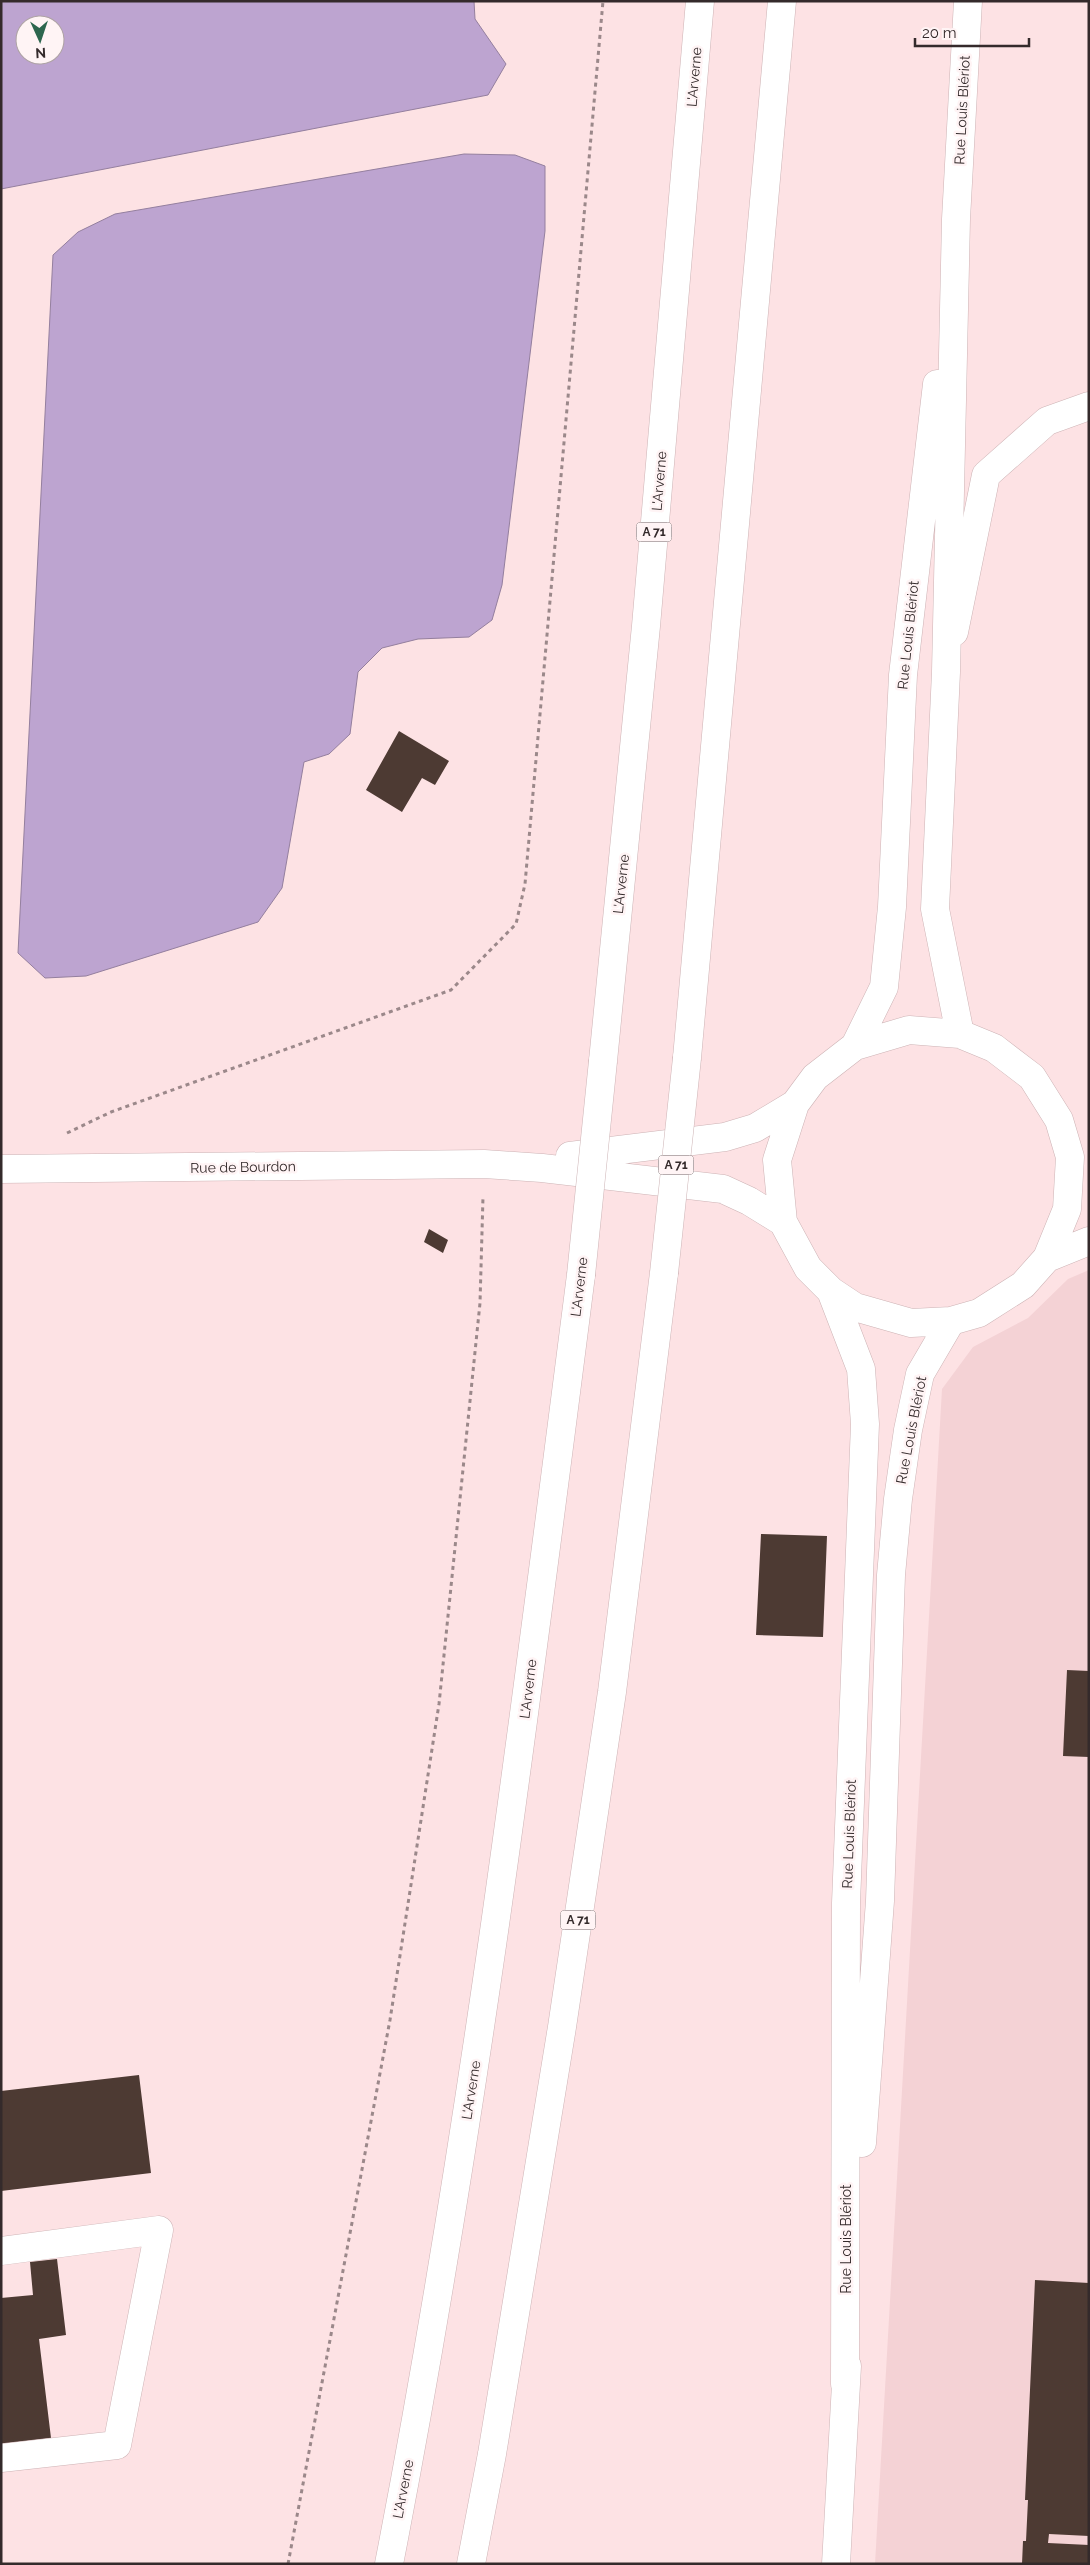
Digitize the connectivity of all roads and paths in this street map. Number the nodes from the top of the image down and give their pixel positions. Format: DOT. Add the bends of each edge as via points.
graph roads {
  1 [pos="603,1"];
  2 [pos="700,1"];
  3 [pos="782,1"];
  4 [pos="968,1"];
  5 [pos="956,219"];
  6 [pos="1089,406"];
  7 [pos="946,672"];
  8 [pos="960,1034"];
  9 [pos="855,1046"];
  10 [pos="795,1104"];
  11 [pos="60,1137"];
  12 [pos="1079,1160"];
  13 [pos="484,1164"];
  14 [pos="1,1169"];
  15 [pos="783,1222"];
  16 [pos="1089,1241"];
  17 [pos="1047,1258"];
  18 [pos="830,1291"];
  19 [pos="951,1321"];
  20 [pos="1,2251"];
  21 [pos="845,2384"];
  22 [pos="1,2458"];
  23 [pos="288,2564"];
  24 [pos="389,2564"];
  25 [pos="472,2564"];
  26 [pos="836,2564"];
  1 -- 11 [label="path" via="525,884 516,924 451,990 111,1112"];
  2 -- 24 [label="main road, L'Arverne / A 71, bridge" via="646,626 581,1275 484,2010 413,2440"];
  3 -- 25 [label="main road, A 71, bridge" via="687,1058 664,1273 612,1692 564,2017"];
  4 -- 5 [label="main road, Rue Louis Blériot"];
  5 -- 7 [label="main road, Rue Louis Blériot"];
  5 -- 9 [label="main road, Rue Louis Blériot" via="903,675 892,907 884,986"];
  6 -- 7 [label="main road" via="1047,421 986,475"];
  7 -- 8 [label="main road, Rue Louis Blériot" via="935,909"];
  8 -- 9 [label="main road" via="908,1030"];
  8 -- 12 [label="main road" via="994,1048 1032,1077"];
  9 -- 10 [label="main road" via="815,1077"];
  10 -- 13 [label="main road, Rue de Bourdon" via="755,1128 725,1137"];
  10 -- 15 [label="main road" via="777,1160"];
  12 -- 17 [label="main road" via="1067,1209"];
  13 -- 14 [label="main road, Rue de Bourdon"];
  13 -- 15 [label="main road, Rue de Bourdon" via="723,1189"];
  13 -- 23 [label="path" via="480,1303 439,1704 390,2020"];
  15 -- 18 [label="main road" via="808,1268"];
  16 -- 17 [label="main road"];
  17 -- 19 [label="main road" via="1023,1285 979,1313"];
  18 -- 19 [label="main road" via="855,1307 911,1323"];
  18 -- 21 [label="main road, Rue Louis Blériot" via="861,1369 865,1424 846,1903"];
  19 -- 21 [label="main road, Rue Louis Blériot" via="920,1374 898,1499 892,1575 880,1902"];
  20 -- 22 [label="main road" via="159,2230 118,2445"];
  21 -- 26 [label="main road, Rue Louis Blériot"];
}
